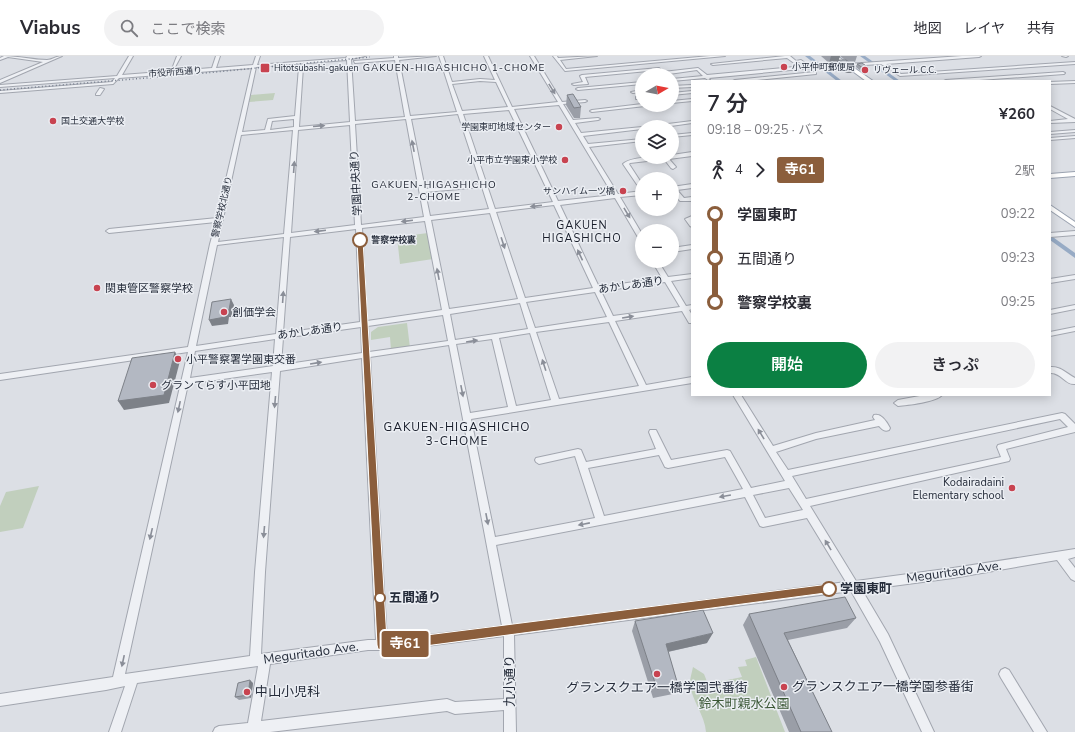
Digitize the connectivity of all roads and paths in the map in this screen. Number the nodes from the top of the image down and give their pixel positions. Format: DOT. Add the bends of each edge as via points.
graph roads {
  1 [pos="60,56"];
  2 [pos="131,56"];
  3 [pos="179,56"];
  4 [pos="218,56"];
  5 [pos="258,56"];
  6 [pos="302,56"];
  7 [pos="363,56"];
  8 [pos="434,56"];
  9 [pos="441,56"];
  10 [pos="486,56"];
  11 [pos="532,56"];
  12 [pos="595,56"];
  13 [pos="723,56"];
  14 [pos="745,56"];
  15 [pos="787,56"];
  16 [pos="834,56"];
  17 [pos="979,56"];
  18 [pos="396,57"];
  19 [pos="556,57"];
  20 [pos="647,57"];
  21 [pos="962,57"];
  22 [pos="576,58"];
  23 [pos="766,58"];
  24 [pos="0,59"];
  25 [pos="349,59"];
  26 [pos="750,60"];
  27 [pos="734,61"];
  28 [pos="47,62"];
  29 [pos="881,62"];
  30 [pos="972,62"];
  31 [pos="720,63"];
  32 [pos="773,63"];
  33 [pos="1075,63"];
  34 [pos="584,64"];
  35 [pos="636,64"];
  36 [pos="713,64"];
  37 [pos="846,64"];
  38 [pos="302,65"];
  39 [pos="738,65"];
  40 [pos="255,66"];
  41 [pos="777,66"];
  42 [pos="978,66"];
  43 [pos="724,67"];
  44 [pos="808,67"];
  45 [pos="173,68"];
  46 [pos="291,68"];
  47 [pos="587,68"];
  48 [pos="640,68"];
  49 [pos="214,69"];
  50 [pos="743,69"];
  51 [pos="759,69"];
  52 [pos="782,69"];
  53 [pos="984,69"];
  54 [pos="728,70"];
  55 [pos="184,71"];
  56 [pos="635,71"];
  57 [pos="679,72"];
  58 [pos="159,73"];
  59 [pos="747,73"];
  60 [pos="815,73"];
  61 [pos="1062,73"];
  62 [pos="732,74"];
  63 [pos="118,76"];
  64 [pos="706,77"];
  65 [pos="999,77"];
  66 [pos="8,79"];
  67 [pos="21,79"];
  68 [pos="679,79"];
  69 [pos="769,79"];
  70 [pos="709,80"];
  71 [pos="752,80"];
  72 [pos="869,80"];
  73 [pos="959,80"];
  74 [pos="1004,80"];
  75 [pos="498,81"];
  76 [pos="0,82"];
  77 [pos="1075,82"];
  78 [pos="450,83"];
  79 [pos="1051,83"];
  80 [pos="574,84"];
  81 [pos="635,84"];
  82 [pos="0,86"];
  83 [pos="691,86"];
  84 [pos="679,87"];
  85 [pos="102,89"];
  86 [pos="578,89"];
  87 [pos="0,92"];
  88 [pos="691,92"];
  89 [pos="679,93"];
  90 [pos="98,94"];
  91 [pos="691,100"];
  92 [pos="586,101"];
  93 [pos="679,101"];
  94 [pos="560,103"];
  95 [pos="635,106"];
  96 [pos="511,108"];
  97 [pos="1051,108"];
  98 [pos="592,111"];
  99 [pos="460,113"];
  100 [pos="1061,113"];
  101 [pos="1051,114"];
  102 [pos="297,118"];
  103 [pos="408,118"];
  104 [pos="598,119"];
  105 [pos="1075,120"];
  106 [pos="571,122"];
  107 [pos="691,122"];
  108 [pos="1051,122"];
  109 [pos="353,123"];
  110 [pos="680,124"];
  111 [pos="297,128"];
  112 [pos="635,129"];
  113 [pos="267,131"];
  114 [pos="1075,131"];
  115 [pos="1051,133"];
  116 [pos="238,134"];
  117 [pos="580,135"];
  118 [pos="691,135"];
  119 [pos="679,136"];
  120 [pos="1075,137"];
  121 [pos="1051,139"];
  122 [pos="635,141"];
  123 [pos="586,146"];
  124 [pos="691,154"];
  125 [pos="679,156"];
  126 [pos="635,161"];
  127 [pos="671,164"];
  128 [pos="673,167"];
  129 [pos="1075,174"];
  130 [pos="1051,176"];
  131 [pos="635,178"];
  132 [pos="484,185"];
  133 [pos="691,186"];
  134 [pos="679,188"];
  135 [pos="422,191"];
  136 [pos="635,194"];
  137 [pos="617,196"];
  138 [pos="679,196"];
  139 [pos="691,199"];
  140 [pos="556,203"];
  141 [pos="1051,208"];
  142 [pos="492,211"];
  143 [pos="428,219"];
  144 [pos="219,220"];
  145 [pos="1075,225"];
  146 [pos="359,227"];
  147 [pos="635,227"];
  148 [pos="109,232"];
  149 [pos="1075,233"];
  150 [pos="288,235"];
  151 [pos="1051,235"];
  152 [pos="213,244"];
  153 [pos="691,247"];
  154 [pos="679,249"];
  155 [pos="659,268"];
  156 [pos="691,276"];
  157 [pos="1075,277"];
  158 [pos="667,280"];
  159 [pos="1051,281"];
  160 [pos="596,290"];
  161 [pos="523,301"];
  162 [pos="1075,307"];
  163 [pos="688,308"];
  164 [pos="446,312"];
  165 [pos="1051,312"];
  166 [pos="691,318"];
  167 [pos="610,320"];
  168 [pos="364,323"];
  169 [pos="1075,329"];
  170 [pos="533,332"];
  171 [pos="1051,334"];
  172 [pos="280,336"];
  173 [pos="495,337"];
  174 [pos="452,344"];
  175 [pos="190,349"];
  176 [pos="366,355"];
  177 [pos="277,369"];
  178 [pos="1051,370"];
  179 [pos="0,377"];
  180 [pos="691,380"];
  181 [pos="1075,381"];
  182 [pos="184,382"];
  183 [pos="644,388"];
  184 [pos="738,396"];
  185 [pos="934,396"];
  186 [pos="556,402"];
  187 [pos="898,402"];
  188 [pos="513,409"];
  189 [pos="467,417"];
  190 [pos="881,422"];
  191 [pos="1075,429"];
  192 [pos="653,432"];
  193 [pos="770,450"];
  194 [pos="662,451"];
  195 [pos="539,460"];
  196 [pos="582,466"];
  197 [pos="785,474"];
  198 [pos="791,484"];
  199 [pos="748,492"];
  200 [pos="803,504"];
  201 [pos="809,513"];
  202 [pos="601,521"];
  203 [pos="491,542"];
  204 [pos="1075,553"];
  205 [pos="1059,555"];
  206 [pos="1075,576"];
  207 [pos="854,586"];
  208 [pos="508,629"];
  209 [pos="382,645"];
  210 [pos="260,660"];
  211 [pos="1005,674"];
  212 [pos="133,678"];
  213 [pos="118,681"];
  214 [pos="0,700"];
  215 [pos="510,704"];
  216 [pos="253,730"];
  217 [pos="115,732"];
  218 [pos="218,732"];
  219 [pos="510,732"];
  220 [pos="928,732"];
  221 [pos="1041,732"];
  1 -- 28 [label="street"];
  2 -- 63 [label="street"];
  3 -- 45 [label="street"];
  4 -- 49 [label="street"];
  5 -- 40 [label="street, 警察学校北通り"];
  6 -- 38 [label="street"];
  7 -- 25 [label="street"];
  8 -- 18 [label="street"];
  9 -- 78 [label="street"];
  10 -- 75 [label="street"];
  11 -- 94 [label="street, one-way"];
  12 -- 22 [label="street"];
  13 -- 35 [label="street"];
  14 -- 26 [label="street"];
  15 -- 23 [label="street"];
  15 -- 44 [label="street"];
  16 -- 37 [label="main road"];
  17 -- 21 [label="street"];
  18 -- 25 [label="street"];
  18 -- 103 [label="street, 九小通り"];
  19 -- 22 [label="street"];
  19 -- 47 [label="street" via="565,70"];
  20 -- 34 [label="street"];
  21 -- 29 [label="street"];
  21 -- 30 [label="street"];
  22 -- 34 [label="street"];
  23 -- 26 [label="street"];
  23 -- 32 [label="street"];
  24 -- 28 [label="street" via="8,56"];
  25 -- 38 [label="street, 市役所西通り"];
  25 -- 109 [label="street, 学園中央通り"];
  26 -- 27 [label="street"];
  26 -- 51 [label="street"];
  27 -- 31 [label="street"];
  27 -- 39 [label="street"];
  28 -- 66 [label="street"];
  29 -- 37 [label="street"];
  29 -- 53 [label="street" via="900,75"];
  31 -- 36 [label="street"];
  31 -- 43 [label="street"];
  33 -- 53 [label="street"];
  34 -- 47 [label="street"];
  35 -- 47 [label="street"];
  35 -- 48 [label="street"];
  37 -- 44 [label="street"];
  37 -- 72 [label="main road"];
  38 -- 40 [label="street, 市役所西通り"];
  38 -- 46 [label="street"];
  38 -- 102 [label="street"];
  40 -- 49 [label="street, 市役所西通り"];
  40 -- 116 [label="street, 警察学校北通り"];
  41 -- 52 [label="street"];
  42 -- 53 [label="street"];
  44 -- 52 [label="street"];
  45 -- 55 [label="street"];
  45 -- 58 [label="street"];
  49 -- 55 [label="street, 市役所西通り"];
  50 -- 59 [label="street"];
  51 -- 52 [label="street"];
  51 -- 59 [label="street"];
  51 -- 69 [label="street"];
  53 -- 65 [label="street"];
  54 -- 62 [label="street"];
  55 -- 58 [label="street, 市役所西通り"];
  56 -- 80 [label="street" via="582,76 586,83"];
  57 -- 64 [label="street" via="698,69"];
  58 -- 63 [label="street, 市役所西通り"];
  59 -- 62 [label="street"];
  60 -- 69 [label="street"];
  61 -- 65 [label="street"];
  62 -- 64 [label="street"];
  63 -- 82 [label="street, 市役所西通り"];
  63 -- 87 [label="street" via="113,83"];
  64 -- 68 [label="street"];
  64 -- 70 [label="street"];
  65 -- 73 [label="street"];
  65 -- 74 [label="street"];
  66 -- 67 [label="street"];
  66 -- 76 [label="street"];
  69 -- 71 [label="street"];
  75 -- 78 [label="street"];
  75 -- 96 [label="street"];
  77 -- 79 [label="street"];
  78 -- 99 [label="street"];
  81 -- 86 [label="street"];
  83 -- 84 [label="street"];
  85 -- 90 [label="street"];
  88 -- 89 [label="street"];
  91 -- 93 [label="street"];
  92 -- 94 [label="street"];
  94 -- 96 [label="street"];
  94 -- 106 [label="street"];
  95 -- 98 [label="street"];
  96 -- 99 [label="street"];
  96 -- 140 [label="street"];
  97 -- 100 [label="street"];
  99 -- 103 [label="street"];
  99 -- 132 [label="street"];
  100 -- 101 [label="street"];
  100 -- 105 [label="street"];
  102 -- 111 [label="street"];
  102 -- 113 [label="street" via="270,120"];
  103 -- 109 [label="street"];
  135 -- 103 [label="street, 九小通り, one-way"];
  104 -- 106 [label="street"];
  105 -- 108 [label="street"];
  106 -- 117 [label="street"];
  107 -- 110 [label="street"];
  111 -- 109 [label="street, one-way"];
  109 -- 146 [label="street, 学園中央通り"];
  110 -- 118 [label="street"];
  111 -- 113 [label="street"];
  150 -- 111 [label="street, one-way"];
  112 -- 117 [label="street"];
  113 -- 116 [label="street"];
  114 -- 115 [label="street"];
  116 -- 144 [label="street, 警察学校北通り"];
  117 -- 123 [label="street"];
  118 -- 119 [label="street"];
  120 -- 121 [label="street"];
  122 -- 123 [label="street"];
  123 -- 137 [label="street"];
  124 -- 125 [label="street"];
  126 -- 131 [label="street" via="626,164"];
  127 -- 128 [label="street"];
  129 -- 130 [label="main road"];
  132 -- 135 [label="street"];
  132 -- 142 [label="street"];
  133 -- 134 [label="street"];
  135 -- 143 [label="street, 九小通り"];
  136 -- 137 [label="street"];
  137 -- 140 [label="street"];
  137 -- 147 [label="street, one-way"];
  138 -- 139 [label="street" via="682,200"];
  140 -- 142 [label="street, one-way"];
  160 -- 140 [label="street, one-way"];
  141 -- 145 [label="main road"];
  142 -- 143 [label="street"];
  142 -- 161 [label="street, one-way"];
  143 -- 146 [label="street, one-way"];
  164 -- 143 [label="street, 九小通り, one-way"];
  144 -- 148 [label="street"];
  144 -- 152 [label="street, 警察学校北通り"];
  146 -- 150 [label="street, one-way"];
  146 -- 168 [label="street, 学園中央通り"];
  149 -- 151 [label="street"];
  150 -- 152 [label="street"];
  172 -- 150 [label="street, one-way"];
  152 -- 175 [label="street, 警察学校北通り"];
  153 -- 154 [label="street"];
  155 -- 158 [label="street"];
  156 -- 158 [label="street, あかしあ通り"];
  157 -- 159 [label="street"];
  158 -- 160 [label="street, あかしあ通り"];
  158 -- 163 [label="street"];
  160 -- 161 [label="street, あかしあ通り"];
  160 -- 167 [label="street"];
  161 -- 164 [label="street, あかしあ通り"];
  161 -- 170 [label="street"];
  162 -- 165 [label="street"];
  163 -- 166 [label="street"];
  167 -- 163 [label="street, one-way"];
  164 -- 168 [label="street, あかしあ通り"];
  164 -- 174 [label="street, 九小通り"];
  167 -- 170 [label="street"];
  167 -- 183 [label="street"];
  168 -- 172 [label="street, あかしあ通り"];
  168 -- 176 [label="street, 学園中央通り"];
  169 -- 171 [label="street"];
  170 -- 173 [label="street"];
  186 -- 170 [label="street, one-way"];
  172 -- 175 [label="street, あかしあ通り"];
  172 -- 177 [label="street"];
  174 -- 173 [label="street, one-way"];
  173 -- 188 [label="street"];
  174 -- 176 [label="street"];
  174 -- 189 [label="street, 九小通り, one-way"];
  175 -- 179 [label="street, あかしあ通り"];
  175 -- 182 [label="street, 警察学校北通り" via="191,355"];
  177 -- 176 [label="street, one-way"];
  176 -- 209 [label="street, 学園中央通り"];
  177 -- 182 [label="street"];
  177 -- 210 [label="street, one-way" via="260,572"];
  178 -- 181 [label="street" via="1063,373"];
  180 -- 183 [label="street"];
  182 -- 213 [label="street, 警察学校北通り, one-way"];
  183 -- 186 [label="street"];
  193 -- 184 [label="street, one-way"];
  185 -- 187 [label="street"];
  186 -- 188 [label="street"];
  188 -- 189 [label="street"];
  189 -- 203 [label="street, 九小通り, one-way"];
  190 -- 193 [label="street" via="816,436"];
  191 -- 197 [label="street" via="1062,416"];
  191 -- 200 [label="street" via="1001,447 1006,458"];
  192 -- 194 [label="street"];
  193 -- 197 [label="street"];
  194 -- 196 [label="street"];
  194 -- 199 [label="street" via="668,464 728,453"];
  195 -- 196 [label="street" via="578,452"];
  196 -- 202 [label="street"];
  197 -- 198 [label="street"];
  198 -- 199 [label="street"];
  198 -- 200 [label="street"];
  199 -- 201 [label="street" via="763,523"];
  199 -- 202 [label="street, one-way"];
  200 -- 201 [label="street"];
  207 -- 201 [label="street, one-way"];
  202 -- 203 [label="street, one-way"];
  203 -- 208 [label="street, 九小通り"];
  204 -- 205 [label="street, Meguritado Ave."];
  205 -- 206 [label="street"];
  205 -- 207 [label="street, Meguritado Ave."];
  207 -- 208 [label="street, Meguritado Ave."];
  207 -- 220 [label="street" via="884,638"];
  208 -- 209 [label="street, Meguritado Ave."];
  208 -- 215 [label="street, 九小通り"];
  209 -- 210 [label="street, Meguritado Ave."];
  210 -- 212 [label="street, Meguritado Ave."];
  210 -- 216 [label="street"];
  211 -- 221 [label="street"];
  212 -- 213 [label="street, Meguritado Ave."];
  212 -- 217 [label="street"];
  213 -- 214 [label="street, Meguritado Ave."];
  215 -- 216 [label="street" via="454,708 447,705"];
  215 -- 219 [label="street, 九小通り"];
  216 -- 218 [label="street"];
}
